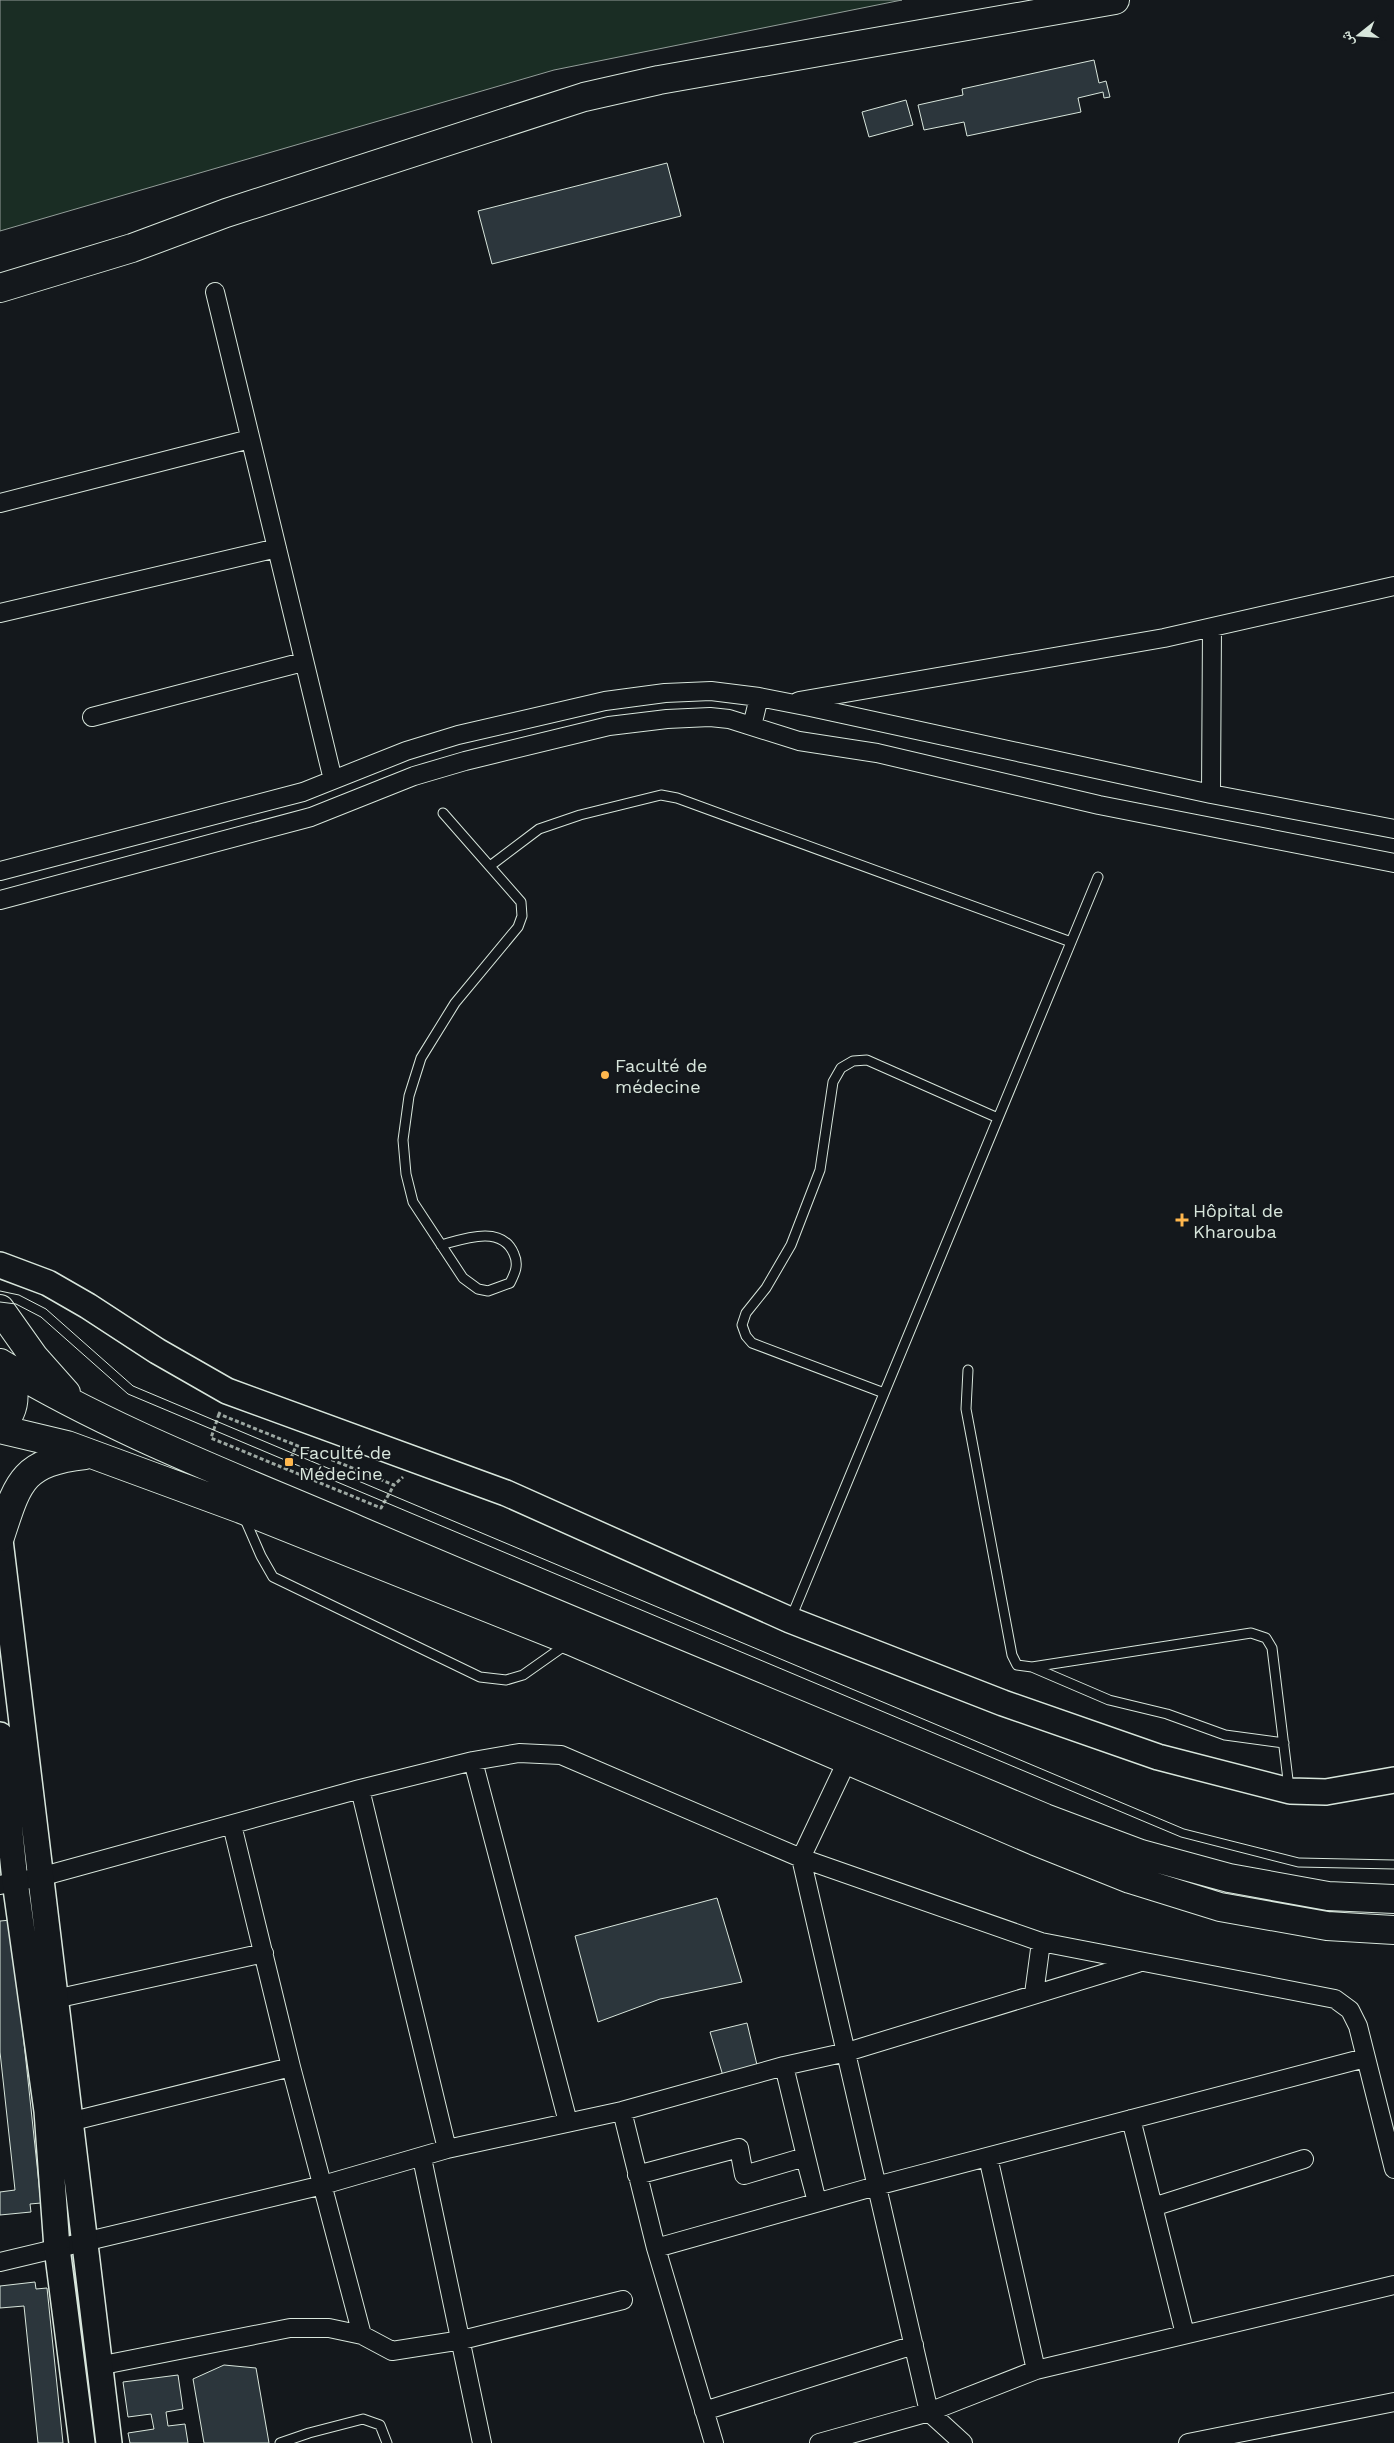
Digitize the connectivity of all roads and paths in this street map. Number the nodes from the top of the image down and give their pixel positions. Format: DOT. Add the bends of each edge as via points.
graph roads {
  1 [pos="1115,0"];
  2 [pos="0,288"];
  3 [pos="215,292"];
  4 [pos="250,439"];
  5 [pos="0,503"];
  6 [pos="277,548"];
  7 [pos="1394,586"];
  8 [pos="0,613"];
  9 [pos="1212,628"];
  10 [pos="303,662"];
  11 [pos="759,697"];
  12 [pos="789,703"];
  13 [pos="92,718"];
  14 [pos="752,726"];
  15 [pos="333,780"];
  16 [pos="1211,794"];
  17 [pos="443,813"];
  18 [pos="1394,829"];
  19 [pos="1394,863"];
  20 [pos="490,866"];
  21 [pos="0,871"];
  22 [pos="1098,877"];
  23 [pos="0,900"];
  24 [pos="1071,942"];
  25 [pos="998,1118"];
  26 [pos="441,1246"];
  27 [pos="0,1266"];
  28 [pos="0,1309"];
  29 [pos="0,1363"];
  30 [pos="968,1370"];
  31 [pos="884,1394"];
  32 [pos="79,1407"];
  33 [pos="219,1414"];
  34 [pos="2,1429"];
  35 [pos="90,1454"];
  36 [pos="420,1462"];
  37 [pos="286,1470"];
  38 [pos="394,1485"];
  39 [pos="241,1509"];
  40 [pos="0,1539"];
  41 [pos="790,1620"];
  42 [pos="571,1641"];
  43 [pos="1032,1667"];
  44 [pos="0,1735"];
  45 [pos="1284,1743"];
  46 [pos="847,1761"];
  47 [pos="473,1762"];
  48 [pos="1394,1780"];
  49 [pos="360,1789"];
  50 [pos="1290,1791"];
  51 [pos="232,1825"];
  52 [pos="801,1858"];
  53 [pos="40,1877"];
  54 [pos="8,1883"];
  55 [pos="1394,1900"];
  56 [pos="1394,1930"];
  57 [pos="1042,1942"];
  58 [pos="264,1953"];
  59 [pos="1140,1962"];
  60 [pos="1034,1994"];
  61 [pos="55,1999"];
  62 [pos="847,2052"];
  63 [pos="1365,2058"];
  64 [pos="784,2066"];
  65 [pos="290,2067"];
  66 [pos="622,2111"];
  67 [pos="1132,2119"];
  68 [pos="69,2122"];
  69 [pos="568,2122"];
  70 [pos="447,2150"];
  71 [pos="988,2157"];
  72 [pos="422,2158"];
  73 [pos="1304,2159"];
  74 [pos="1394,2169"];
  75 [pos="637,2175"];
  76 [pos="323,2185"];
  77 [pos="876,2186"];
  78 [pos="817,2202"];
  79 [pos="1153,2207"];
  80 [pos="84,2243"];
  81 [pos="57,2248"];
  82 [pos="656,2248"];
  83 [pos="0,2262"];
  84 [pos="1394,2285"];
  85 [pos="623,2300"];
  86 [pos="1185,2334"];
  87 [pos="362,2335"];
  88 [pos="462,2340"];
  89 [pos="914,2344"];
  90 [pos="98,2366"];
  91 [pos="1036,2370"];
  92 [pos="1394,2402"];
  93 [pos="704,2411"];
  94 [pos="929,2412"];
  95 [pos="82,2443"];
  96 [pos="109,2443"];
  97 [pos="280,2443"];
  98 [pos="387,2443"];
  99 [pos="482,2443"];
  100 [pos="714,2443"];
  101 [pos="819,2443"];
  102 [pos="963,2443"];
  103 [pos="1188,2443"];
  1 -- 2 [label="main road" via="584,96 226,213 132,248"];
  3 -- 4 [label="street"];
  4 -- 5 [label="street"];
  4 -- 6 [label="street"];
  6 -- 8 [label="street"];
  6 -- 10 [label="street"];
  7 -- 9 [label="street"];
  9 -- 12 [label="street"];
  9 -- 16 [label="street"];
  10 -- 13 [label="street"];
  10 -- 15 [label="street"];
  11 -- 12 [label="street"];
  11 -- 14 [label="street"];
  11 -- 15 [label="street" via="711,691 605,701 458,735 406,751"];
  12 -- 16 [label="street"];
  14 -- 19 [label="street" via="799,741 877,753 1099,805"];
  14 -- 23 [label="street" via="710,717 610,726 465,761 414,776 311,817"];
  15 -- 21 [label="street" via="302,792 200,820"];
  16 -- 18 [label="street"];
  17 -- 20 [label="lane"];
  20 -- 24 [label="lane" via="539,829 661,795 677,798"];
  20 -- 26 [label="lane" via="521,902 522,916 518,927 455,1003 421,1058 404,1131 406,1174 413,1202"];
  22 -- 24 [label="lane"];
  24 -- 25 [label="lane"];
  25 -- 31 [label="lane"];
  25 -- 31 [label="lane" via="867,1060 853,1061 841,1068 833,1082 820,1170 790,1244 766,1288 746,1313 742,1326 752,1343"];
  26 -- 26 [label="lane" via="463,1278 478,1289 499,1289 510,1283 515,1273 517,1260 511,1246 493,1236 473,1236"];
  27 -- 36 [label="street" via="48,1283 226,1391"];
  28 -- 32 [label="main road" via="34,1357"];
  29 -- 32 [label="main road"];
  29 -- 34 [label="main road" via="12,1382 14,1393"];
  30 -- 43 [label="lane" via="966,1410 1012,1655 1017,1665"];
  31 -- 41 [label="lane"];
  32 -- 55 [label="main road" via="478,1582 1045,1818 1123,1847 1229,1878 1328,1896"];
  33 -- 37 [label="path" via="210,1438"];
  34 -- 35 [label="main road"];
  35 -- 39 [label="main road"];
  35 -- 40 [label="main road" via="48,1461 26,1476 12,1499"];
  36 -- 38 [label="path"];
  36 -- 41 [label="street" via="506,1494"];
  37 -- 38 [label="path" via="381,1508"];
  37 -- 38 [label="path" via="296,1446"];
  39 -- 42 [label="main road"];
  39 -- 42 [label="lane" via="273,1577 480,1677 506,1680 523,1675"];
  40 -- 53 [label="street"];
  41 -- 50 [label="street" via="1003,1703 1158,1757"];
  42 -- 46 [label="main road"];
  43 -- 45 [label="lane" via="1109,1700 1167,1714 1226,1735"];
  43 -- 45 [label="lane" via="1250,1633 1266,1638 1272,1648"];
  44 -- 54 [label="street"];
  45 -- 50 [label="lane"];
  46 -- 52 [label="street"];
  46 -- 56 [label="main road" via="1112,1872 1211,1904 1327,1926"];
  47 -- 49 [label="street"];
  47 -- 52 [label="street" via="519,1753 561,1755"];
  47 -- 69 [label="street"];
  48 -- 50 [label="street" via="1326,1792"];
  49 -- 51 [label="street"];
  49 -- 70 [label="street"];
  51 -- 53 [label="street"];
  51 -- 58 [label="street"];
  52 -- 57 [label="street"];
  52 -- 62 [label="street"];
  53 -- 54 [label="street"];
  53 -- 61 [label="street"];
  54 -- 81 [label="street" via="47,2111"];
  57 -- 59 [label="street"];
  57 -- 60 [label="street"];
  58 -- 61 [label="street"];
  58 -- 65 [label="street"];
  59 -- 60 [label="street"];
  59 -- 63 [label="street" via="1335,1999 1354,2014"];
  60 -- 62 [label="street"];
  61 -- 68 [label="street"];
  62 -- 64 [label="street"];
  62 -- 77 [label="street"];
  63 -- 67 [label="street"];
  63 -- 74 [label="street"];
  64 -- 66 [label="street"];
  64 -- 78 [label="street"];
  65 -- 68 [label="street"];
  65 -- 76 [label="street"];
  66 -- 69 [label="street"];
  66 -- 75 [label="street"];
  67 -- 71 [label="street"];
  67 -- 79 [label="street"];
  68 -- 80 [label="street"];
  69 -- 70 [label="street"];
  70 -- 72 [label="street"];
  71 -- 77 [label="street"];
  71 -- 91 [label="street"];
  72 -- 76 [label="street"];
  72 -- 88 [label="street"];
  73 -- 79 [label="street"];
  75 -- 78 [label="street" via="738,2148 744,2175 805,2157"];
  75 -- 82 [label="street"];
  76 -- 80 [label="street"];
  76 -- 87 [label="street"];
  77 -- 78 [label="street"];
  77 -- 89 [label="street"];
  78 -- 82 [label="street"];
  79 -- 86 [label="street"];
  80 -- 81 [label="street"];
  80 -- 90 [label="street"];
  81 -- 83 [label="street"];
  81 -- 95 [label="street"];
  82 -- 93 [label="street"];
  84 -- 86 [label="street"];
  85 -- 88 [label="street"];
  86 -- 91 [label="street"];
  87 -- 88 [label="street" via="392,2351"];
  87 -- 90 [label="street" via="329,2328 290,2328"];
  88 -- 99 [label="street"];
  89 -- 93 [label="street"];
  89 -- 94 [label="street"];
  90 -- 96 [label="street"];
  91 -- 94 [label="street"];
  92 -- 103 [label="street"];
  93 -- 100 [label="street"];
  94 -- 101 [label="street"];
  94 -- 102 [label="street"];
  97 -- 98 [label="lane" via="309,2432 363,2419 380,2425"];
}
